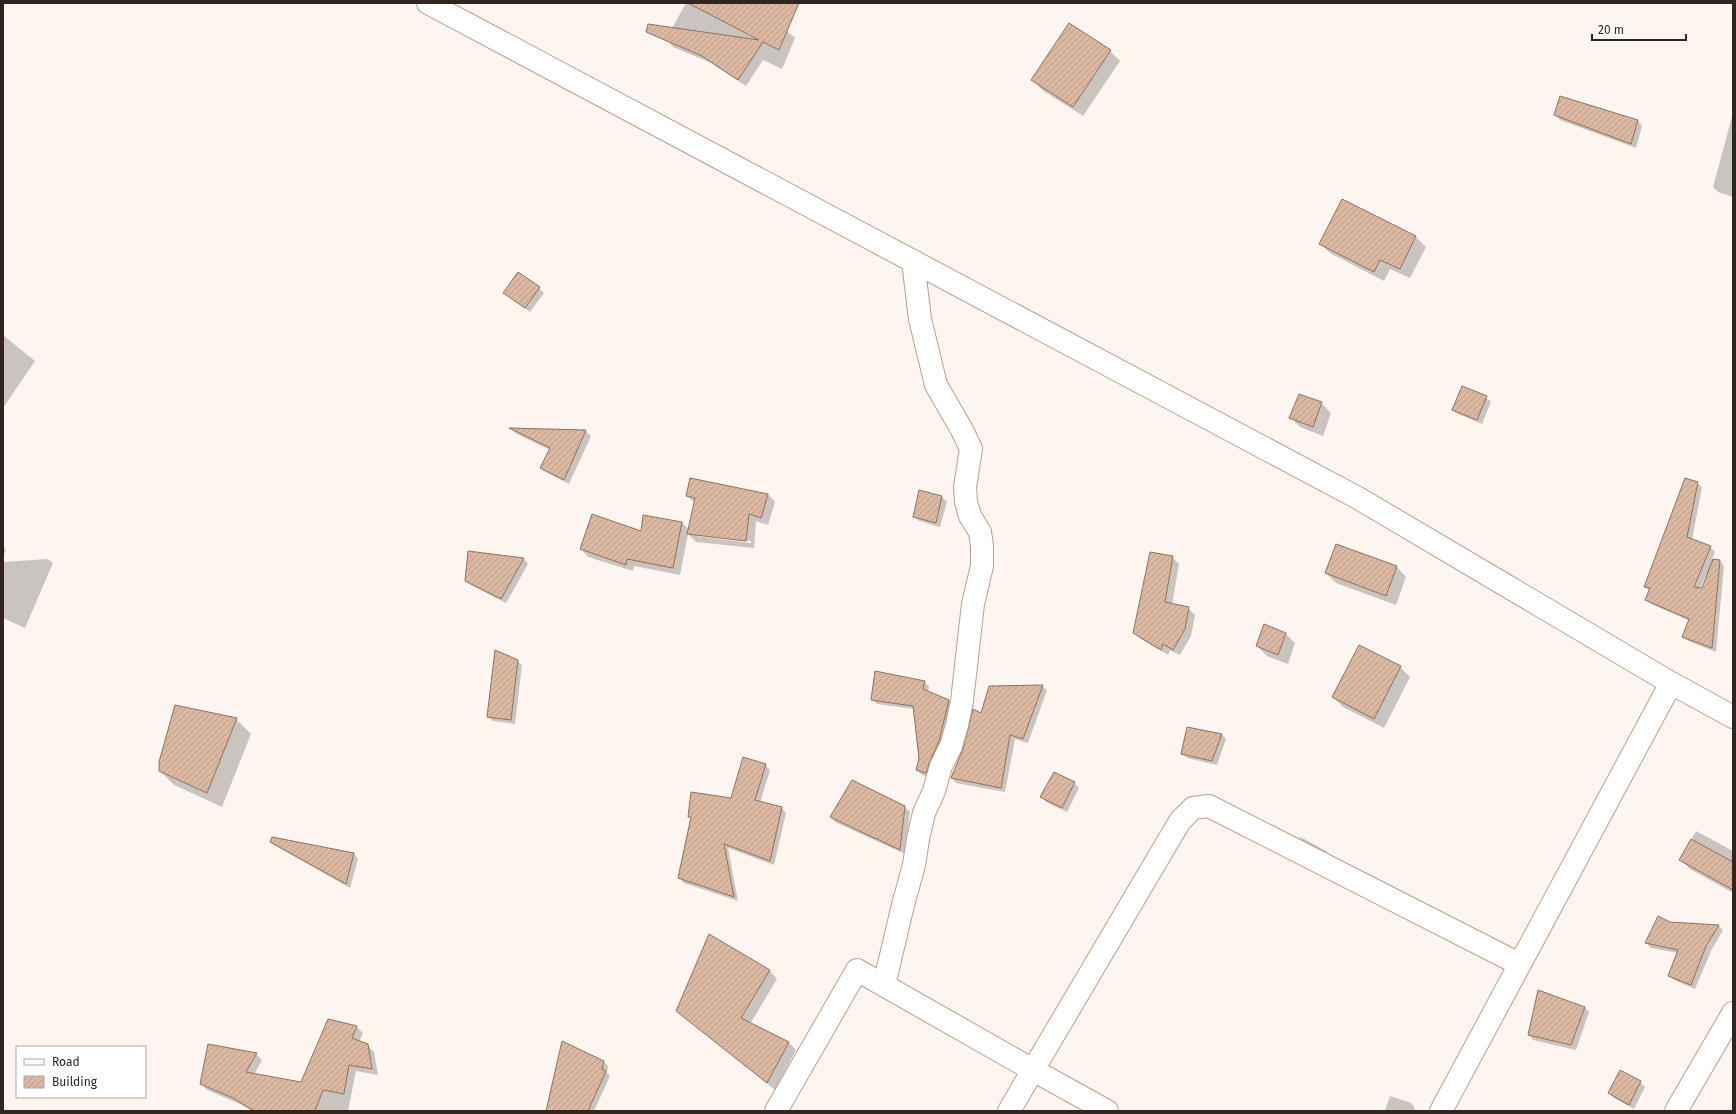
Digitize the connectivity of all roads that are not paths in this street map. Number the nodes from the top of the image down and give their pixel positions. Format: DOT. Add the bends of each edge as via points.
graph roads {
  1 [pos="428,3"];
  2 [pos="913,261"];
  3 [pos="1671,683"];
  4 [pos="1733,717"];
  5 [pos="1519,964"];
  6 [pos="884,985"];
  7 [pos="1733,1013"];
  8 [pos="1033,1070"];
  9 [pos="776,1111"];
  10 [pos="1009,1111"];
  11 [pos="1107,1111"];
  12 [pos="1441,1111"];
  13 [pos="1676,1111"];
  1 -- 2 [label="street"];
  2 -- 3 [label="street" via="1358,498"];
  2 -- 6 [label="street" via="920,319 936,385 971,449 965,487 966,502 970,516 980,532 982,566 973,604 957,725 924,813 914,865"];
  3 -- 4 [label="street"];
  3 -- 5 [label="street"];
  5 -- 8 [label="street" via="1209,806 1193,808 1180,821"];
  5 -- 12 [label="street"];
  6 -- 8 [label="street"];
  6 -- 9 [label="street" via="856,970"];
  7 -- 13 [label="street"];
  8 -- 10 [label="street"];
  8 -- 11 [label="street"];
}
